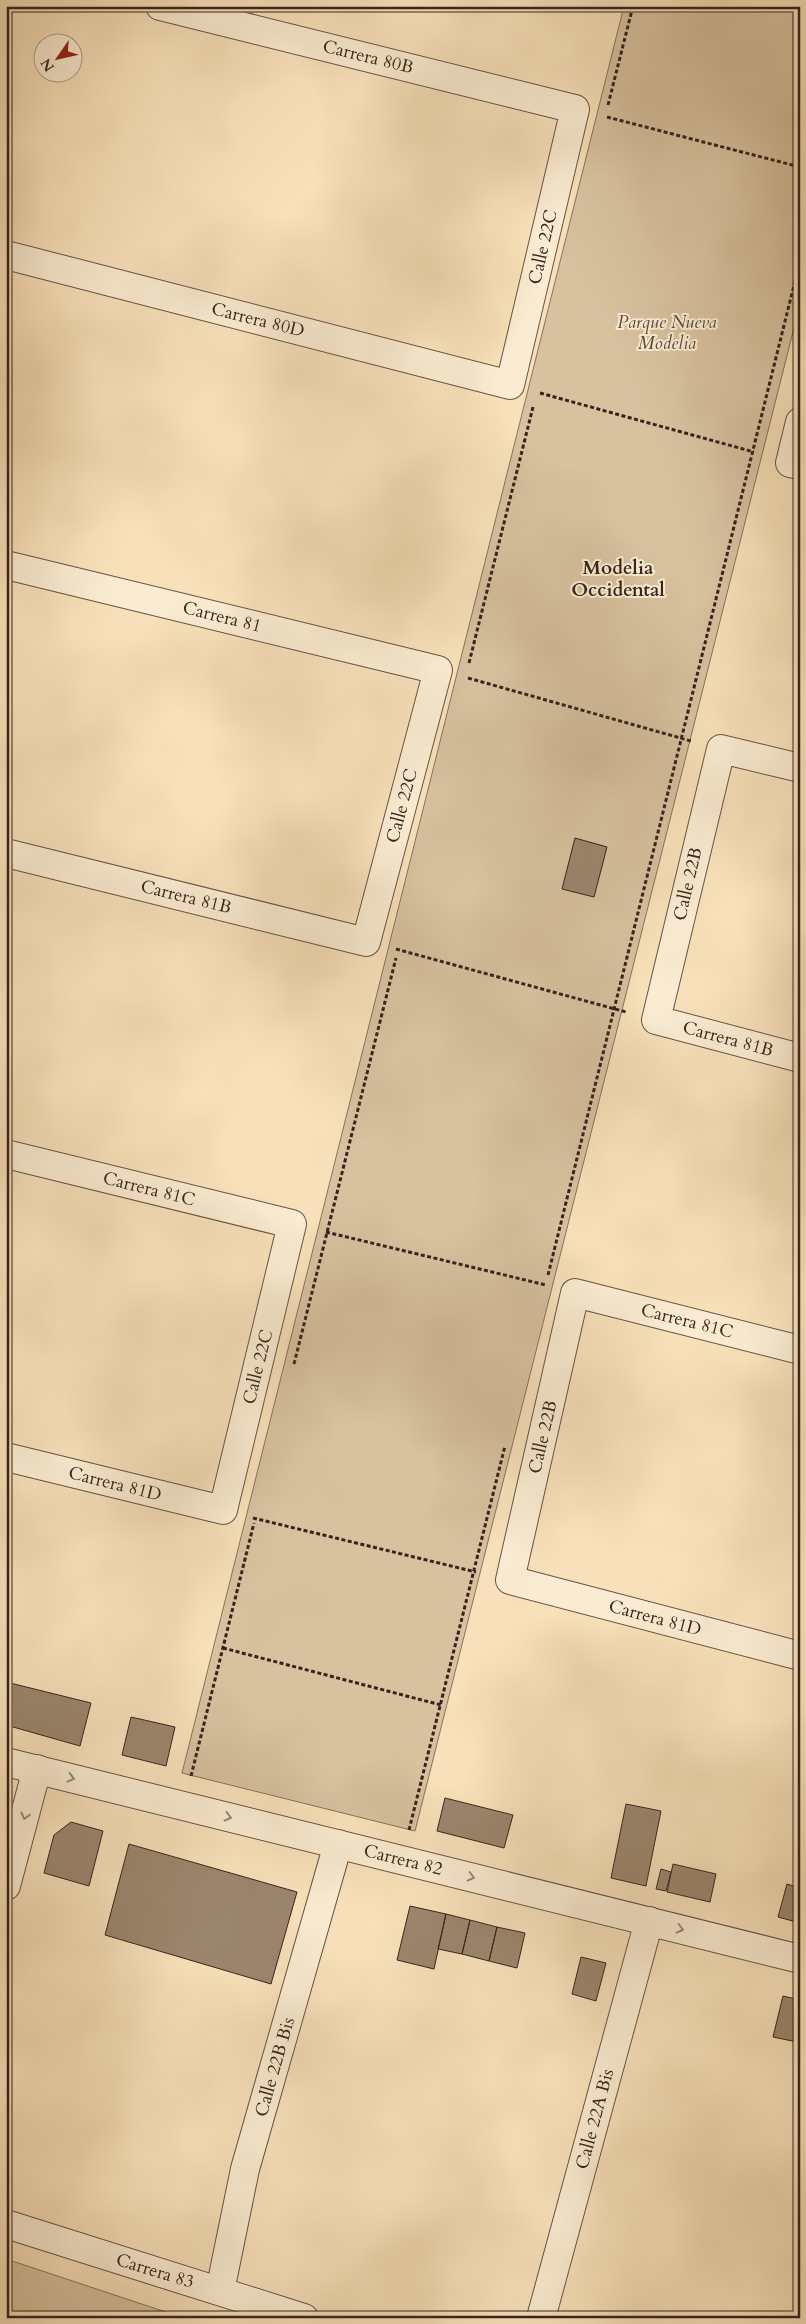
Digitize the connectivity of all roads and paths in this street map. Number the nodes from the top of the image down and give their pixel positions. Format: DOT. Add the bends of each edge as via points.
graph roads {
  1 [pos="160,6"];
  2 [pos="575,108"];
  3 [pos="800,167"];
  4 [pos="6,255"];
  5 [pos="800,261"];
  6 [pos="510,385"];
  7 [pos="800,422"];
  8 [pos="752,452"];
  9 [pos="795,464"];
  10 [pos="6,565"];
  11 [pos="438,670"];
  12 [pos="681,738"];
  13 [pos="721,749"];
  14 [pos="800,768"];
  15 [pos="6,853"];
  16 [pos="366,942"];
  17 [pos="614,1009"];
  18 [pos="656,1020"];
  19 [pos="800,1058"];
  20 [pos="6,1154"];
  21 [pos="292,1224"];
  22 [pos="545,1285"];
  23 [pos="575,1293"];
  24 [pos="800,1350"];
  25 [pos="507,1438"];
  26 [pos="6,1457"];
  27 [pos="223,1510"];
  28 [pos="474,1571"];
  29 [pos="510,1580"];
  30 [pos="223,1648"];
  31 [pos="800,1656"];
  32 [pos="441,1705"];
  33 [pos="6,1762"];
  34 [pos="37,1769"];
  35 [pos="409,1831"];
  36 [pos="338,1844"];
  37 [pos="6,1886"];
  38 [pos="649,1921"];
  39 [pos="800,1958"];
  40 [pos="6,2224"];
  41 [pos="220,2291"];
  42 [pos="304,2318"];
  43 [pos="541,2318"];
  1 -- 2 [label="street, Carrera 80B"];
  2 -- 3 [label="path"];
  2 -- 6 [label="street, Calle 22C"];
  4 -- 6 [label="street, Carrera 80D"];
  5 -- 8 [label="path"];
  6 -- 8 [label="path"];
  7 -- 9 [label="street"];
  8 -- 9 [label="path"];
  8 -- 12 [label="path"];
  10 -- 11 [label="street, Carrera 81"];
  11 -- 12 [label="path"];
  11 -- 16 [label="street, Calle 22C"];
  12 -- 13 [label="path"];
  12 -- 17 [label="path"];
  13 -- 14 [label="street"];
  13 -- 18 [label="street, Calle 22B"];
  15 -- 16 [label="street, Carrera 81B"];
  16 -- 17 [label="path"];
  17 -- 18 [label="path"];
  17 -- 22 [label="path"];
  18 -- 19 [label="street, Carrera 81B"];
  20 -- 21 [label="street, Carrera 81C"];
  21 -- 22 [label="path"];
  21 -- 27 [label="street, Calle 22C"];
  22 -- 23 [label="path"];
  23 -- 24 [label="street, Carrera 81C"];
  23 -- 29 [label="street, Calle 22B"];
  25 -- 28 [label="path"];
  26 -- 27 [label="street, Carrera 81D"];
  27 -- 28 [label="path"];
  28 -- 29 [label="path"];
  28 -- 32 [label="path"];
  29 -- 31 [label="street, Carrera 81D"];
  30 -- 32 [label="path"];
  32 -- 35 [label="path"];
  33 -- 34 [label="street, Carrera 82"];
  34 -- 36 [label="street, Carrera 82, one-way"];
  34 -- 37 [label="street, one-way"];
  36 -- 38 [label="street, Carrera 82, one-way"];
  36 -- 41 [label="street, Calle 22B Bis" via="245,2169"];
  38 -- 39 [label="street, Carrera 82, one-way"];
  38 -- 43 [label="street, Calle 22A Bis"];
  40 -- 41 [label="street, Carrera 83"];
  41 -- 42 [label="street, Carrera 83"];
}
